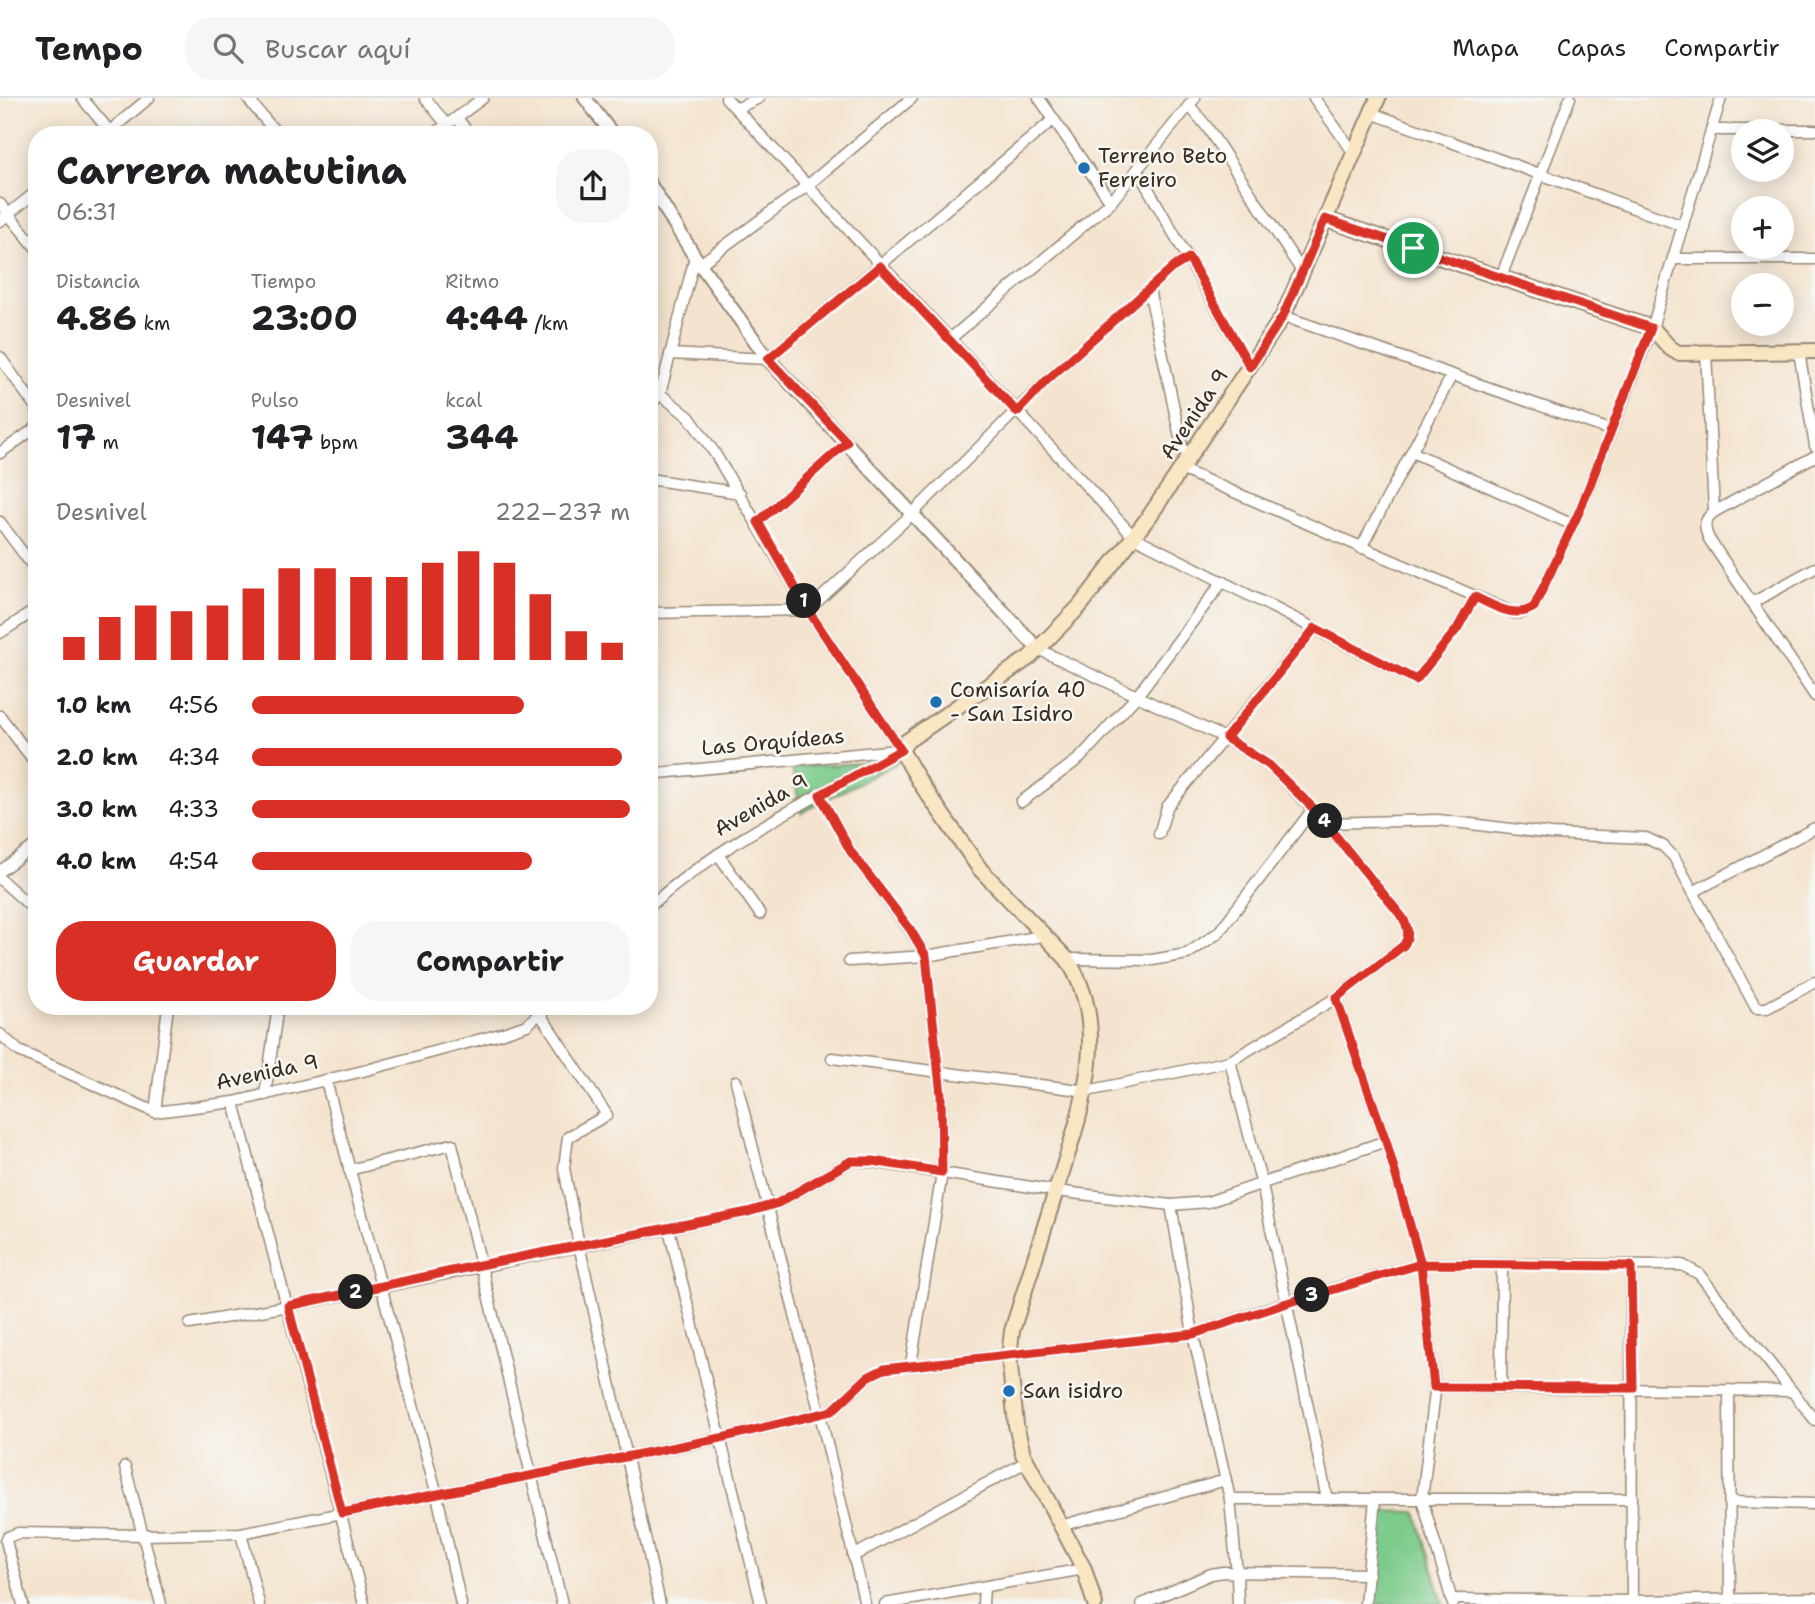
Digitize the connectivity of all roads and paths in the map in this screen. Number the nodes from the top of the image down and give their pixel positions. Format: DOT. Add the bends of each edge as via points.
graph roads {
  1 [pos="82,98"];
  2 [pos="149,98"];
  3 [pos="247,98"];
  4 [pos="425,98"];
  5 [pos="483,98"];
  6 [pos="585,98"];
  7 [pos="726,98"];
  8 [pos="759,98"];
  9 [pos="912,98"];
  10 [pos="1039,98"];
  11 [pos="1314,98"];
  12 [pos="1378,98"];
  13 [pos="1570,98"];
  14 [pos="1721,98"];
  15 [pos="1192,102"];
  16 [pos="736,108"];
  17 [pos="1371,113"];
  18 [pos="457,118"];
  19 [pos="1054,119"];
  20 [pos="447,125"];
  21 [pos="103,126"];
  22 [pos="118,126"];
  23 [pos="270,126"];
  24 [pos="463,126"];
  25 [pos="606,126"];
  26 [pos="1712,130"];
  27 [pos="1815,130"];
  28 [pos="1354,153"];
  29 [pos="1138,171"];
  30 [pos="1540,173"];
  31 [pos="807,185"];
  32 [pos="658,197"];
  33 [pos="28,198"];
  34 [pos="1111,202"];
  35 [pos="0,204"];
  36 [pos="4,218"];
  37 [pos="1325,219"];
  38 [pos="1684,226"];
  39 [pos="28,241"];
  40 [pos="1189,258"];
  41 [pos="1673,259"];
  42 [pos="1815,259"];
  43 [pos="698,260"];
  44 [pos="880,266"];
  45 [pos="1303,273"];
  46 [pos="1501,277"];
  47 [pos="1149,289"];
  48 [pos="1283,316"];
  49 [pos="1651,328"];
  50 [pos="950,339"];
  51 [pos="1815,351"];
  52 [pos="1706,352"];
  53 [pos="1800,352"];
  54 [pos="670,354"];
  55 [pos="0,358"];
  56 [pos="768,359"];
  57 [pos="1250,367"];
  58 [pos="1452,375"];
  59 [pos="658,391"];
  60 [pos="660,394"];
  61 [pos="658,396"];
  62 [pos="28,397"];
  63 [pos="1017,412"];
  64 [pos="1610,430"];
  65 [pos="28,433"];
  66 [pos="847,442"];
  67 [pos="1815,446"];
  68 [pos="1412,452"];
  69 [pos="0,453"];
  70 [pos="1815,456"];
  71 [pos="1186,464"];
  72 [pos="658,480"];
  73 [pos="740,493"];
  74 [pos="1714,512"];
  75 [pos="913,513"];
  76 [pos="0,522"];
  77 [pos="758,522"];
  78 [pos="1573,525"];
  79 [pos="1134,537"];
  80 [pos="1362,548"];
  81 [pos="28,560"];
  82 [pos="1815,568"];
  83 [pos="1223,581"];
  84 [pos="1475,597"];
  85 [pos="1752,603"];
  86 [pos="808,610"];
  87 [pos="658,613"];
  88 [pos="28,615"];
  89 [pos="1315,628"];
  90 [pos="0,633"];
  91 [pos="1038,649"];
  92 [pos="1815,696"];
  93 [pos="1136,697"];
  94 [pos="0,716"];
  95 [pos="1226,738"];
  96 [pos="901,750"];
  97 [pos="28,753"];
  98 [pos="658,773"];
  99 [pos="820,795"];
  100 [pos="1021,802"];
  101 [pos="1313,808"];
  102 [pos="1326,823"];
  103 [pos="1815,828"];
  104 [pos="1159,834"];
  105 [pos="28,851"];
  106 [pos="718,854"];
  107 [pos="0,871"];
  108 [pos="0,879"];
  109 [pos="1693,892"];
  110 [pos="658,899"];
  111 [pos="28,904"];
  112 [pos="760,914"];
  113 [pos="1042,936"];
  114 [pos="926,956"];
  115 [pos="1067,959"];
  116 [pos="849,961"];
  117 [pos="1815,982"];
  118 [pos="1336,998"];
  119 [pos="167,1015"];
  120 [pos="277,1015"];
  121 [pos="538,1015"];
  122 [pos="546,1015"];
  123 [pos="0,1034"];
  124 [pos="832,1058"];
  125 [pos="1230,1061"];
  126 [pos="938,1072"];
  127 [pos="326,1081"];
  128 [pos="736,1082"];
  129 [pos="1087,1091"];
  130 [pos="265,1095"];
  131 [pos="234,1102"];
  132 [pos="155,1112"];
  133 [pos="1386,1141"];
  134 [pos="349,1170"];
  135 [pos="942,1172"];
  136 [pos="1262,1185"];
  137 [pos="1056,1191"];
  138 [pos="1171,1205"];
  139 [pos="766,1207"];
  140 [pos="669,1229"];
  141 [pos="579,1245"];
  142 [pos="1421,1264"];
  143 [pos="480,1265"];
  144 [pos="1502,1266"];
  145 [pos="1631,1266"];
  146 [pos="380,1286"];
  147 [pos="1287,1303"];
  148 [pos="288,1306"];
  149 [pos="190,1324"];
  150 [pos="1193,1334"];
  151 [pos="1009,1356"];
  152 [pos="911,1364"];
  153 [pos="1434,1387"];
  154 [pos="1501,1387"];
  155 [pos="1633,1388"];
  156 [pos="1729,1390"];
  157 [pos="1791,1391"];
  158 [pos="820,1414"];
  159 [pos="1815,1420"];
  160 [pos="721,1438"];
  161 [pos="627,1455"];
  162 [pos="1026,1462"];
  163 [pos="125,1468"];
  164 [pos="530,1476"];
  165 [pos="1226,1480"];
  166 [pos="437,1495"];
  167 [pos="1230,1499"];
  168 [pos="1326,1499"];
  169 [pos="1375,1499"];
  170 [pos="1422,1499"];
  171 [pos="1632,1499"];
  172 [pos="1730,1503"];
  173 [pos="1815,1504"];
  174 [pos="342,1513"];
  175 [pos="1060,1526"];
  176 [pos="241,1533"];
  177 [pos="144,1535"];
  178 [pos="853,1556"];
  179 [pos="1084,1569"];
  180 [pos="1237,1574"];
  181 [pos="1369,1574"];
  182 [pos="984,1587"];
  183 [pos="1815,1598"];
  184 [pos="1452,1602"];
  185 [pos="1632,1602"];
  186 [pos="1730,1602"];
  187 [pos="23,1604"];
  188 [pos="162,1604"];
  189 [pos="259,1604"];
  190 [pos="364,1604"];
  191 [pos="461,1604"];
  192 [pos="562,1604"];
  193 [pos="660,1604"];
  194 [pos="761,1604"];
  195 [pos="865,1604"];
  196 [pos="885,1604"];
  197 [pos="983,1604"];
  198 [pos="1095,1604"];
  199 [pos="1142,1604"];
  200 [pos="1238,1604"];
  201 [pos="1365,1604"];
  1 -- 21 [label="street"];
  2 -- 22 [label="street"];
  3 -- 23 [label="street"];
  4 -- 20 [label="street"];
  5 -- 18 [label="street"];
  6 -- 25 [label="street"];
  7 -- 16 [label="street"];
  8 -- 16 [label="street"];
  9 -- 31 [label="street"];
  10 -- 19 [label="street"];
  11 -- 28 [label="street"];
  12 -- 17 [label="main road, Avenida 9"];
  13 -- 30 [label="street"];
  14 -- 26 [label="street"];
  15 -- 29 [label="street"];
  15 -- 45 [label="street"];
  16 -- 31 [label="street"];
  17 -- 28 [label="main road, Avenida 9"];
  17 -- 30 [label="street"];
  18 -- 20 [label="street"];
  18 -- 24 [label="street"];
  19 -- 34 [label="street"];
  19 -- 44 [label="street"];
  26 -- 27 [label="street"];
  26 -- 38 [label="street"];
  28 -- 37 [label="main road, Avenida 9"];
  29 -- 34 [label="street"];
  29 -- 40 [label="street"];
  30 -- 38 [label="street"];
  30 -- 46 [label="street"];
  31 -- 43 [label="street"];
  31 -- 44 [label="street"];
  32 -- 43 [label="street"];
  33 -- 36 [label="street"];
  34 -- 50 [label="street"];
  35 -- 36 [label="street"];
  36 -- 39 [label="street"];
  37 -- 45 [label="main road, Avenida 9"];
  37 -- 46 [label="main road"];
  38 -- 41 [label="street"];
  40 -- 47 [label="street"];
  40 -- 57 [label="street"];
  41 -- 42 [label="street"];
  41 -- 49 [label="street"];
  43 -- 54 [label="street"];
  43 -- 56 [label="street"];
  44 -- 50 [label="street"];
  44 -- 56 [label="street"];
  45 -- 48 [label="main road, Avenida 9"];
  46 -- 49 [label="main road"];
  47 -- 63 [label="street"];
  47 -- 71 [label="street"];
  48 -- 57 [label="main road, Avenida 9"];
  48 -- 58 [label="street"];
  49 -- 52 [label="main road" via="1678,353"];
  49 -- 64 [label="street"];
  50 -- 63 [label="street"];
  51 -- 53 [label="main road"];
  52 -- 53 [label="main road"];
  52 -- 74 [label="street"];
  53 -- 67 [label="street"];
  54 -- 56 [label="street"];
  54 -- 60 [label="street"];
  55 -- 62 [label="street"];
  56 -- 66 [label="street"];
  57 -- 71 [label="main road, Avenida 9"];
  58 -- 64 [label="street"];
  58 -- 68 [label="street"];
  59 -- 60 [label="street"];
  60 -- 61 [label="street"];
  60 -- 73 [label="street" via="689,417"];
  63 -- 75 [label="street"];
  63 -- 79 [label="street"];
  64 -- 78 [label="street"];
  65 -- 69 [label="street"];
  66 -- 75 [label="street"];
  66 -- 77 [label="street"];
  68 -- 78 [label="street"];
  68 -- 80 [label="street"];
  70 -- 74 [label="street"];
  71 -- 79 [label="main road, Avenida 9"];
  71 -- 80 [label="street"];
  72 -- 73 [label="street"];
  73 -- 77 [label="street"];
  74 -- 85 [label="street" via="1705,522 1709,539"];
  75 -- 86 [label="street"];
  75 -- 91 [label="street"];
  76 -- 81 [label="street"];
  77 -- 86 [label="street"];
  78 -- 84 [label="street" via="1534,607 1514,613"];
  79 -- 83 [label="street"];
  79 -- 91 [label="main road, Avenida 9" via="1080,606"];
  80 -- 84 [label="street"];
  82 -- 85 [label="street"];
  83 -- 89 [label="street"];
  83 -- 93 [label="street"];
  84 -- 89 [label="street" via="1457,629 1416,680"];
  85 -- 92 [label="street"];
  86 -- 87 [label="street"];
  86 -- 96 [label="street"];
  88 -- 90 [label="street"];
  89 -- 95 [label="street"];
  91 -- 93 [label="street"];
  91 -- 96 [label="main road, Avenida 9" via="907,741"];
  93 -- 95 [label="street"];
  93 -- 100 [label="street" via="1080,758"];
  94 -- 97 [label="street"];
  95 -- 101 [label="street" via="1269,765"];
  95 -- 104 [label="street" via="1167,807"];
  96 -- 98 [label="street, Las Orquídeas"];
  96 -- 99 [label="street, Avenida 9"];
  96 -- 113 [label="main road" via="965,850"];
  99 -- 106 [label="street, Avenida 9"];
  99 -- 114 [label="street" via="851,852"];
  101 -- 102 [label="street"];
  101 -- 115 [label="street" via="1218,933 1187,954 1152,960"];
  102 -- 109 [label="street" via="1438,821 1552,834 1646,838 1674,857"];
  102 -- 118 [label="street" via="1403,918 1408,938"];
  103 -- 109 [label="street"];
  105 -- 107 [label="street"];
  106 -- 110 [label="street, Avenida 9"];
  106 -- 112 [label="street"];
  108 -- 111 [label="street"];
  109 -- 117 [label="street" via="1756,1008 1767,1008"];
  113 -- 114 [label="street"];
  113 -- 115 [label="main road"];
  114 -- 116 [label="street"];
  114 -- 126 [label="street"];
  115 -- 129 [label="main road" via="1082,987 1090,1021"];
  118 -- 125 [label="street"];
  118 -- 133 [label="street"];
  119 -- 132 [label="street"];
  120 -- 130 [label="street"];
  121 -- 127 [label="street, Avenida 9" via="527,1025 500,1034"];
  122 -- 141 [label="street" via="607,1115 568,1137 564,1168"];
  123 -- 132 [label="street" via="19,1051"];
  124 -- 126 [label="street"];
  125 -- 129 [label="street"];
  125 -- 136 [label="street"];
  126 -- 129 [label="street"];
  126 -- 135 [label="street"];
  127 -- 130 [label="street, Avenida 9"];
  127 -- 134 [label="street"];
  128 -- 139 [label="street"];
  129 -- 137 [label="main road"];
  130 -- 131 [label="street, Avenida 9"];
  131 -- 132 [label="street, Avenida 9"];
  131 -- 148 [label="street"];
  133 -- 136 [label="street"];
  133 -- 142 [label="street"];
  134 -- 143 [label="street" via="452,1144"];
  134 -- 146 [label="street"];
  135 -- 137 [label="street"];
  135 -- 139 [label="street" via="851,1161"];
  135 -- 152 [label="street"];
  136 -- 138 [label="street" via="1208,1202"];
  136 -- 147 [label="street"];
  137 -- 138 [label="street"];
  137 -- 151 [label="main road" via="1012,1331"];
  138 -- 150 [label="street"];
  139 -- 140 [label="street"];
  139 -- 158 [label="street"];
  140 -- 141 [label="street"];
  140 -- 160 [label="street"];
  141 -- 143 [label="street"];
  141 -- 161 [label="street"];
  142 -- 144 [label="street"];
  142 -- 147 [label="street"];
  142 -- 153 [label="street"];
  143 -- 146 [label="street"];
  143 -- 164 [label="street"];
  144 -- 145 [label="street"];
  144 -- 154 [label="street"];
  145 -- 155 [label="street"];
  145 -- 157 [label="street" via="1682,1265 1699,1274"];
  146 -- 148 [label="street"];
  146 -- 166 [label="street"];
  147 -- 150 [label="street"];
  147 -- 168 [label="street"];
  148 -- 149 [label="street"];
  148 -- 174 [label="street"];
  150 -- 151 [label="street"];
  150 -- 165 [label="street"];
  151 -- 152 [label="street"];
  151 -- 162 [label="main road" via="1016,1424"];
  152 -- 158 [label="street" via="875,1373 839,1407"];
  153 -- 154 [label="street"];
  153 -- 170 [label="street"];
  154 -- 155 [label="street"];
  155 -- 156 [label="street"];
  155 -- 171 [label="street"];
  156 -- 157 [label="street"];
  156 -- 172 [label="street"];
  157 -- 159 [label="street"];
  158 -- 160 [label="street"];
  158 -- 178 [label="street"];
  160 -- 161 [label="street"];
  160 -- 194 [label="street"];
  161 -- 164 [label="street"];
  161 -- 193 [label="street"];
  162 -- 175 [label="main road"];
  162 -- 178 [label="street"];
  163 -- 177 [label="street"];
  164 -- 166 [label="street"];
  164 -- 192 [label="street"];
  165 -- 167 [label="street"];
  165 -- 175 [label="street"];
  166 -- 174 [label="street"];
  166 -- 191 [label="street"];
  167 -- 168 [label="street"];
  167 -- 180 [label="street"];
  168 -- 169 [label="street"];
  169 -- 170 [label="street"];
  169 -- 181 [label="street"];
  170 -- 171 [label="street"];
  170 -- 184 [label="street"];
  171 -- 185 [label="street"];
  172 -- 173 [label="street"];
  172 -- 186 [label="street"];
  174 -- 176 [label="street"];
  174 -- 190 [label="street"];
  175 -- 179 [label="main road"];
  176 -- 177 [label="street"];
  176 -- 189 [label="street"];
  177 -- 187 [label="street" via="18,1533 8,1538"];
  177 -- 188 [label="street"];
  178 -- 195 [label="street"];
  179 -- 182 [label="street"];
  179 -- 198 [label="main road"];
  180 -- 181 [label="street"];
  180 -- 199 [label="street" via="1212,1574"];
  180 -- 200 [label="street"];
  181 -- 201 [label="street"];
  182 -- 196 [label="street"];
  182 -- 197 [label="street"];
  183 -- 186 [label="street"];
  184 -- 185 [label="street"];
  185 -- 186 [label="street"];
}
